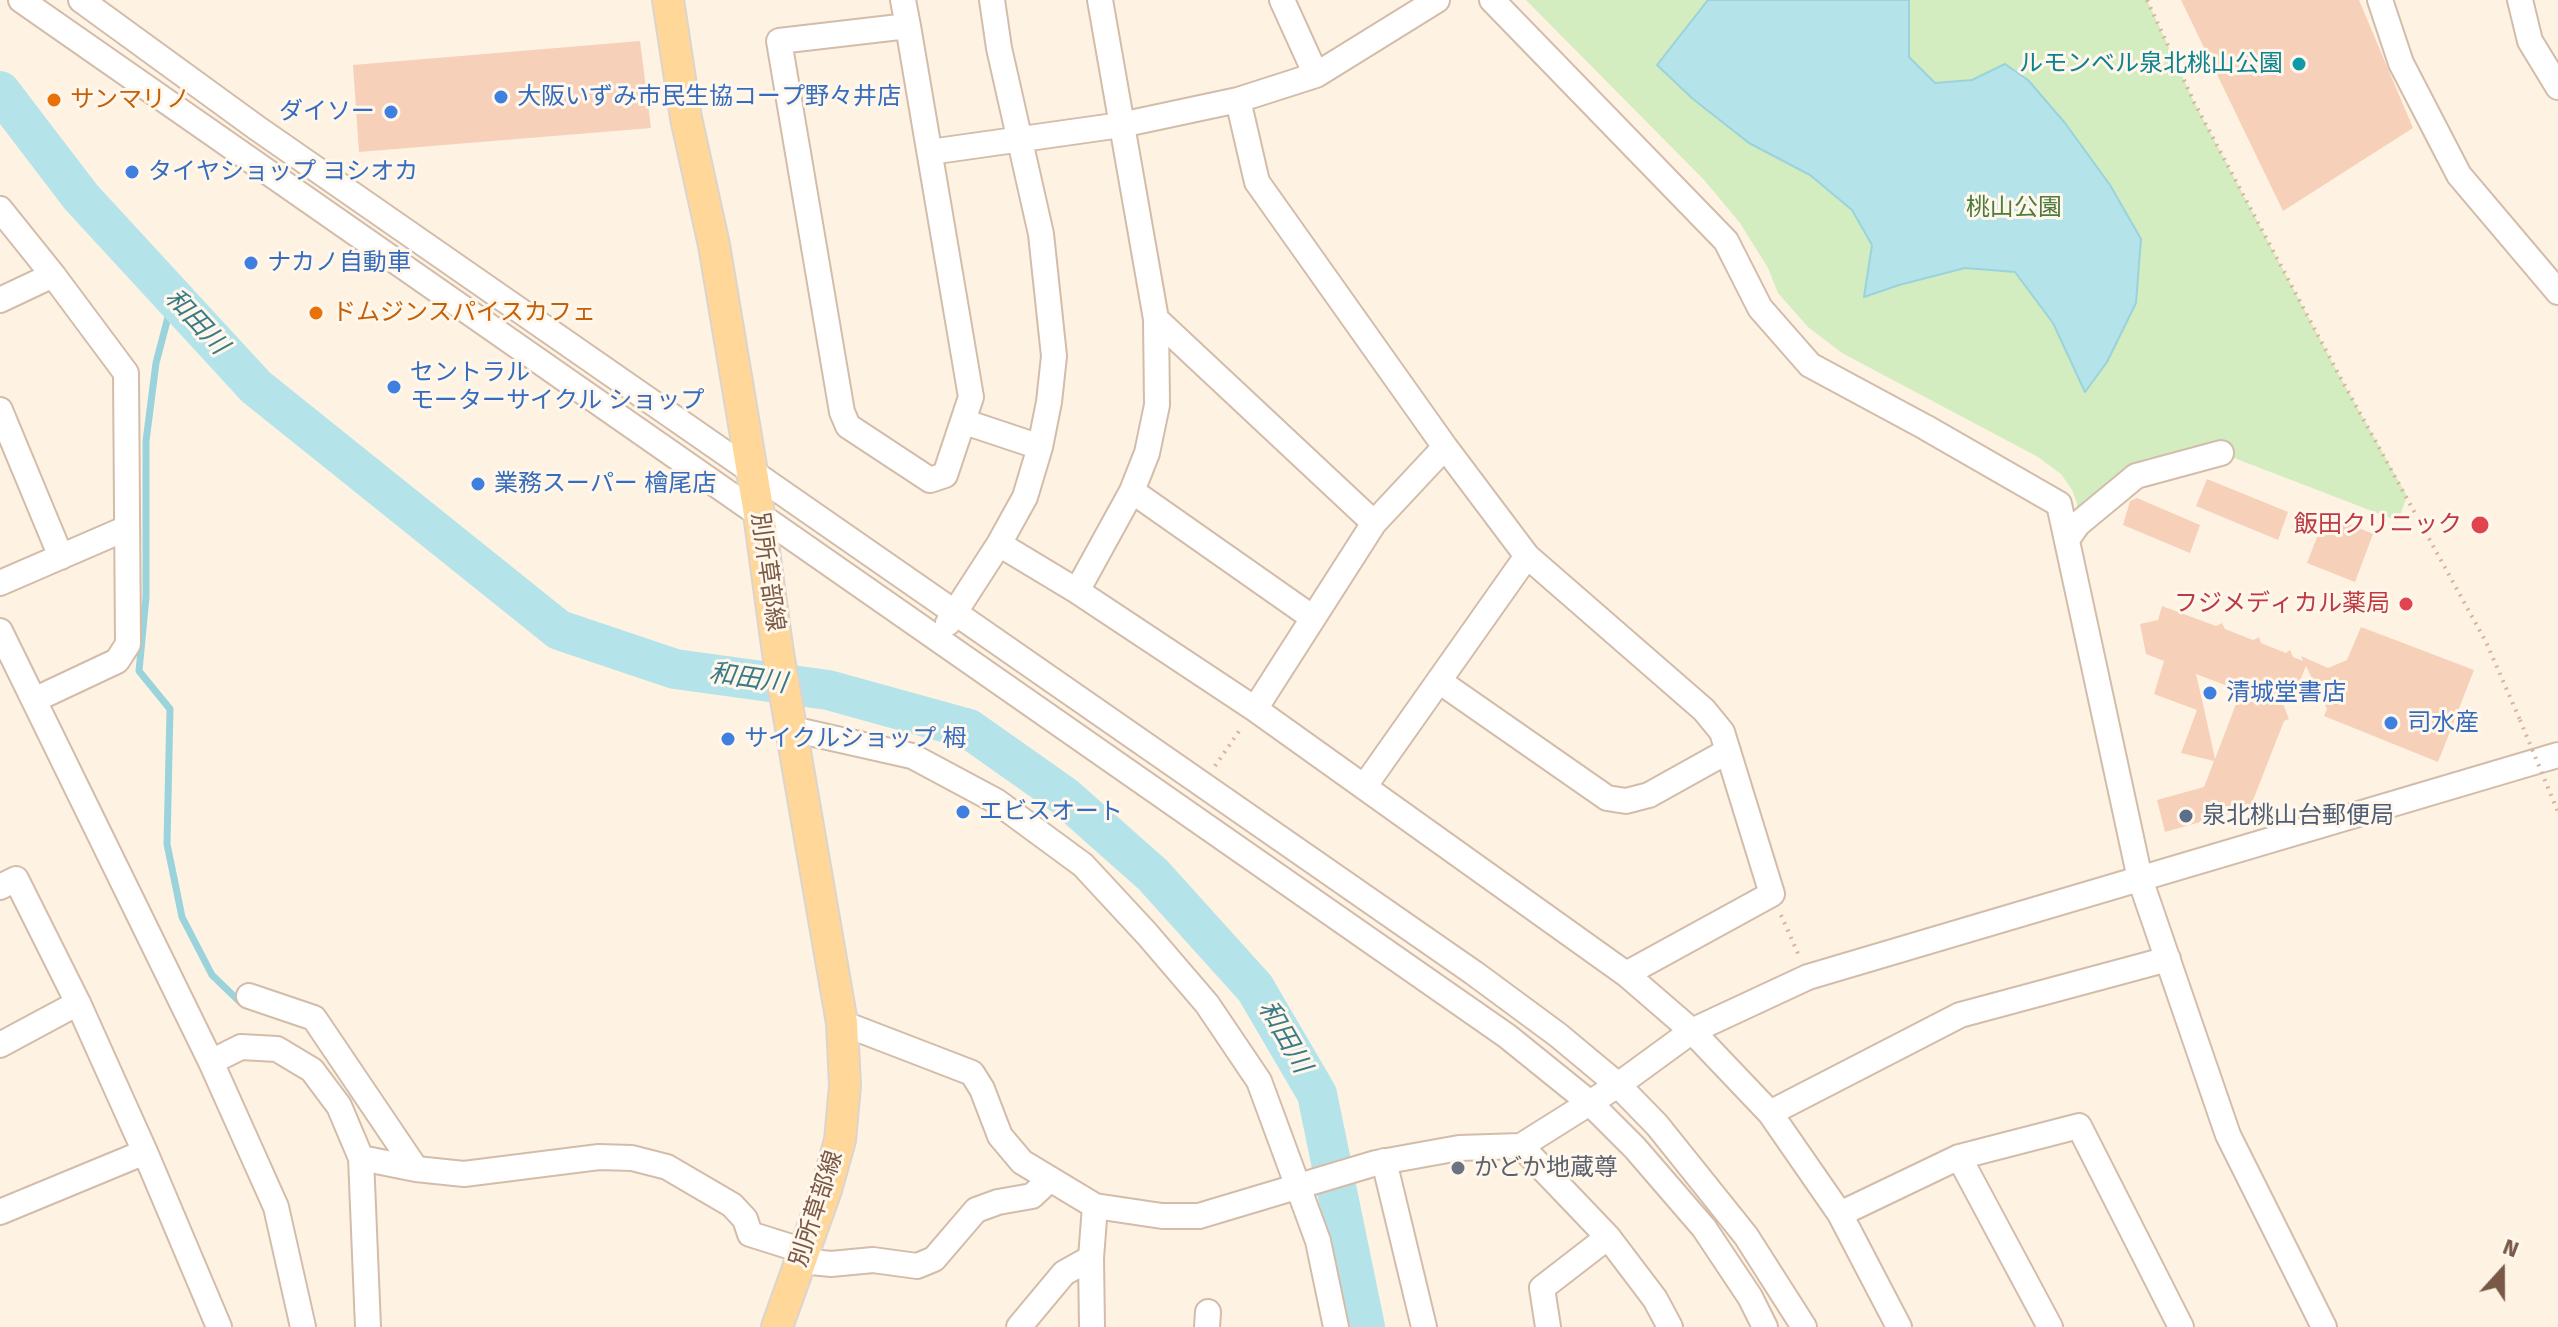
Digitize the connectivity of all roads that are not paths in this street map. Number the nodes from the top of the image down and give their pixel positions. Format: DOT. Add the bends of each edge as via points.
graph roads {
  1 [pos="21,0"];
  2 [pos="81,0"];
  3 [pos="668,0"];
  4 [pos="903,0"];
  5 [pos="992,0"];
  6 [pos="1100,0"];
  7 [pos="1282,0"];
  8 [pos="1437,0"];
  9 [pos="1492,0"];
  10 [pos="2380,0"];
  11 [pos="2523,2"];
  12 [pos="908,26"];
  13 [pos="1316,75"];
  14 [pos="2558,87"];
  15 [pos="1238,100"];
  16 [pos="1121,125"];
  17 [pos="1019,140"];
  18 [pos="930,152"];
  19 [pos="0,209"];
  20 [pos="53,275"];
  21 [pos="2558,292"];
  22 [pos="0,300"];
  23 [pos="1156,319"];
  24 [pos="0,410"];
  25 [pos="965,422"];
  26 [pos="1040,447"];
  27 [pos="1445,447"];
  28 [pos="2221,453"];
  29 [pos="752,469"];
  30 [pos="1132,491"];
  31 [pos="759,514"];
  32 [pos="1374,523"];
  33 [pos="127,528"];
  34 [pos="2068,538"];
  35 [pos="999,544"];
  36 [pos="1527,556"];
  37 [pos="61,557"];
  38 [pos="0,583"];
  39 [pos="1077,591"];
  40 [pos="955,612"];
  41 [pos="1313,618"];
  42 [pos="0,631"];
  43 [pos="938,639"];
  44 [pos="1439,681"];
  45 [pos="34,700"];
  46 [pos="1255,709"];
  47 [pos="791,724"];
  48 [pos="1728,751"];
  49 [pos="2558,755"];
  50 [pos="1364,787"];
  51 [pos="2140,879"];
  52 [pos="0,887"];
  53 [pos="2168,959"];
  54 [pos="1626,974"];
  55 [pos="249,996"];
  56 [pos="78,1003"];
  57 [pos="842,1023"];
  58 [pos="1692,1031"];
  59 [pos="0,1045"];
  60 [pos="211,1062"];
  61 [pos="1618,1085"];
  62 [pos="1590,1103"];
  63 [pos="1770,1113"];
  64 [pos="1521,1146"];
  65 [pos="145,1152"];
  66 [pos="1959,1157"];
  67 [pos="361,1158"];
  68 [pos="1380,1162"];
  69 [pos="416,1169"];
  70 [pos="1050,1179"];
  71 [pos="1300,1187"];
  72 [pos="1095,1206"];
  73 [pos="0,1212"];
  74 [pos="1840,1214"];
  75 [pos="1608,1237"];
  76 [pos="802,1256"];
  77 [pos="1091,1258"];
  78 [pos="219,1327"];
  79 [pos="303,1327"];
  80 [pos="368,1327"];
  81 [pos="777,1327"];
  82 [pos="1019,1327"];
  83 [pos="1092,1327"];
  84 [pos="1336,1327"];
  85 [pos="1424,1327"];
  86 [pos="1548,1327"];
  87 [pos="1670,1327"];
  88 [pos="1765,1327"];
  89 [pos="1804,1327"];
  90 [pos="1899,1327"];
  91 [pos="2050,1327"];
  92 [pos="2181,1327"];
  93 [pos="2324,1327"];
  1 -- 31 [label="street"];
  2 -- 29 [label="street" via="257,128"];
  3 -- 29 [label="main road, 別所草部線"];
  4 -- 12 [label="street"];
  5 -- 17 [label="street"];
  6 -- 16 [label="street"];
  7 -- 13 [label="street"];
  8 -- 13 [label="street"];
  9 -- 34 [label="street" via="1726,241 1760,308 1810,365 2059,504"];
  10 -- 21 [label="street" via="2401,63 2459,175"];
  11 -- 14 [label="street" via="2530,41"];
  12 -- 18 [label="street"];
  12 -- 25 [label="street" via="779,41 848,426 930,480 945,475"];
  13 -- 15 [label="street"];
  15 -- 16 [label="street"];
  15 -- 27 [label="street" via="1257,182"];
  16 -- 17 [label="street"];
  16 -- 23 [label="street"];
  17 -- 18 [label="street"];
  17 -- 26 [label="street" via="1041,234 1054,356"];
  18 -- 25 [label="street" via="971,397"];
  19 -- 20 [label="street"];
  20 -- 22 [label="street"];
  20 -- 33 [label="street" via="126,373"];
  23 -- 30 [label="street" via="1157,405"];
  23 -- 32 [label="street"];
  24 -- 37 [label="street"];
  25 -- 26 [label="street"];
  26 -- 35 [label="street" via="1025,497"];
  27 -- 32 [label="street"];
  27 -- 36 [label="street"];
  28 -- 34 [label="street" via="2136,476"];
  29 -- 31 [label="main road, 別所草部線"];
  29 -- 40 [label="street"];
  30 -- 39 [label="street"];
  30 -- 41 [label="street"];
  31 -- 43 [label="street"];
  31 -- 47 [label="main road, 別所草部線"];
  32 -- 41 [label="street"];
  33 -- 37 [label="street"];
  33 -- 45 [label="street" via="128,644 117,661"];
  34 -- 51 [label="street"];
  35 -- 39 [label="street"];
  35 -- 40 [label="street"];
  36 -- 44 [label="street"];
  36 -- 48 [label="street" via="1704,710 1722,732"];
  37 -- 38 [label="street"];
  39 -- 46 [label="street"];
  40 -- 43 [label="street"];
  40 -- 61 [label="street" via="1474,973"];
  41 -- 46 [label="street"];
  42 -- 45 [label="street"];
  43 -- 62 [label="street" via="1427,978"];
  44 -- 48 [label="street" via="1607,798 1626,801 1649,795"];
  44 -- 50 [label="street"];
  45 -- 60 [label="street"];
  46 -- 50 [label="street"];
  47 -- 57 [label="main road, 別所草部線"];
  47 -- 71 [label="street" via="912,756 996,801 1083,865 1207,1004 1259,1081"];
  48 -- 54 [label="street" via="1772,894"];
  49 -- 51 [label="street"];
  50 -- 54 [label="street"];
  51 -- 53 [label="street"];
  51 -- 58 [label="street" via="1808,977"];
  52 -- 56 [label="street" via="16,879"];
  53 -- 63 [label="street" via="1960,1015"];
  53 -- 93 [label="street" via="2228,1135"];
  54 -- 58 [label="street"];
  55 -- 69 [label="street" via="314,1018"];
  56 -- 59 [label="street"];
  56 -- 65 [label="street"];
  57 -- 70 [label="street" via="972,1073 1000,1136 1022,1162"];
  57 -- 76 [label="main road, 別所草部線" via="845,1086 840,1140"];
  58 -- 61 [label="street"];
  58 -- 63 [label="street"];
  60 -- 67 [label="street" via="241,1047 277,1049 312,1070 339,1106"];
  60 -- 79 [label="street" via="276,1207"];
  61 -- 62 [label="street"];
  61 -- 89 [label="street" via="1746,1236"];
  62 -- 64 [label="street"];
  62 -- 88 [label="street" via="1704,1228"];
  63 -- 74 [label="street"];
  64 -- 68 [label="street" via="1459,1148"];
  64 -- 75 [label="street"];
  65 -- 73 [label="street"];
  65 -- 78 [label="street"];
  66 -- 74 [label="street"];
  66 -- 91 [label="street"];
  66 -- 92 [label="street" via="2079,1126"];
  67 -- 69 [label="street"];
  67 -- 80 [label="street"];
  68 -- 71 [label="street"];
  68 -- 85 [label="street"];
  69 -- 76 [label="street" via="464,1174 599,1157 632,1158 667,1167 732,1205 750,1234"];
  70 -- 72 [label="street"];
  70 -- 76 [label="street" via="1032,1196 976,1210 934,1259 917,1266 873,1260 831,1264"];
  71 -- 72 [label="street" via="1199,1216"];
  71 -- 84 [label="street"];
  72 -- 77 [label="street"];
  74 -- 90 [label="street"];
  75 -- 86 [label="street" via="1542,1288"];
  75 -- 87 [label="street"];
  76 -- 81 [label="main road, 別所草部線"];
  77 -- 82 [label="street" via="1064,1273"];
  77 -- 83 [label="street"];
}
